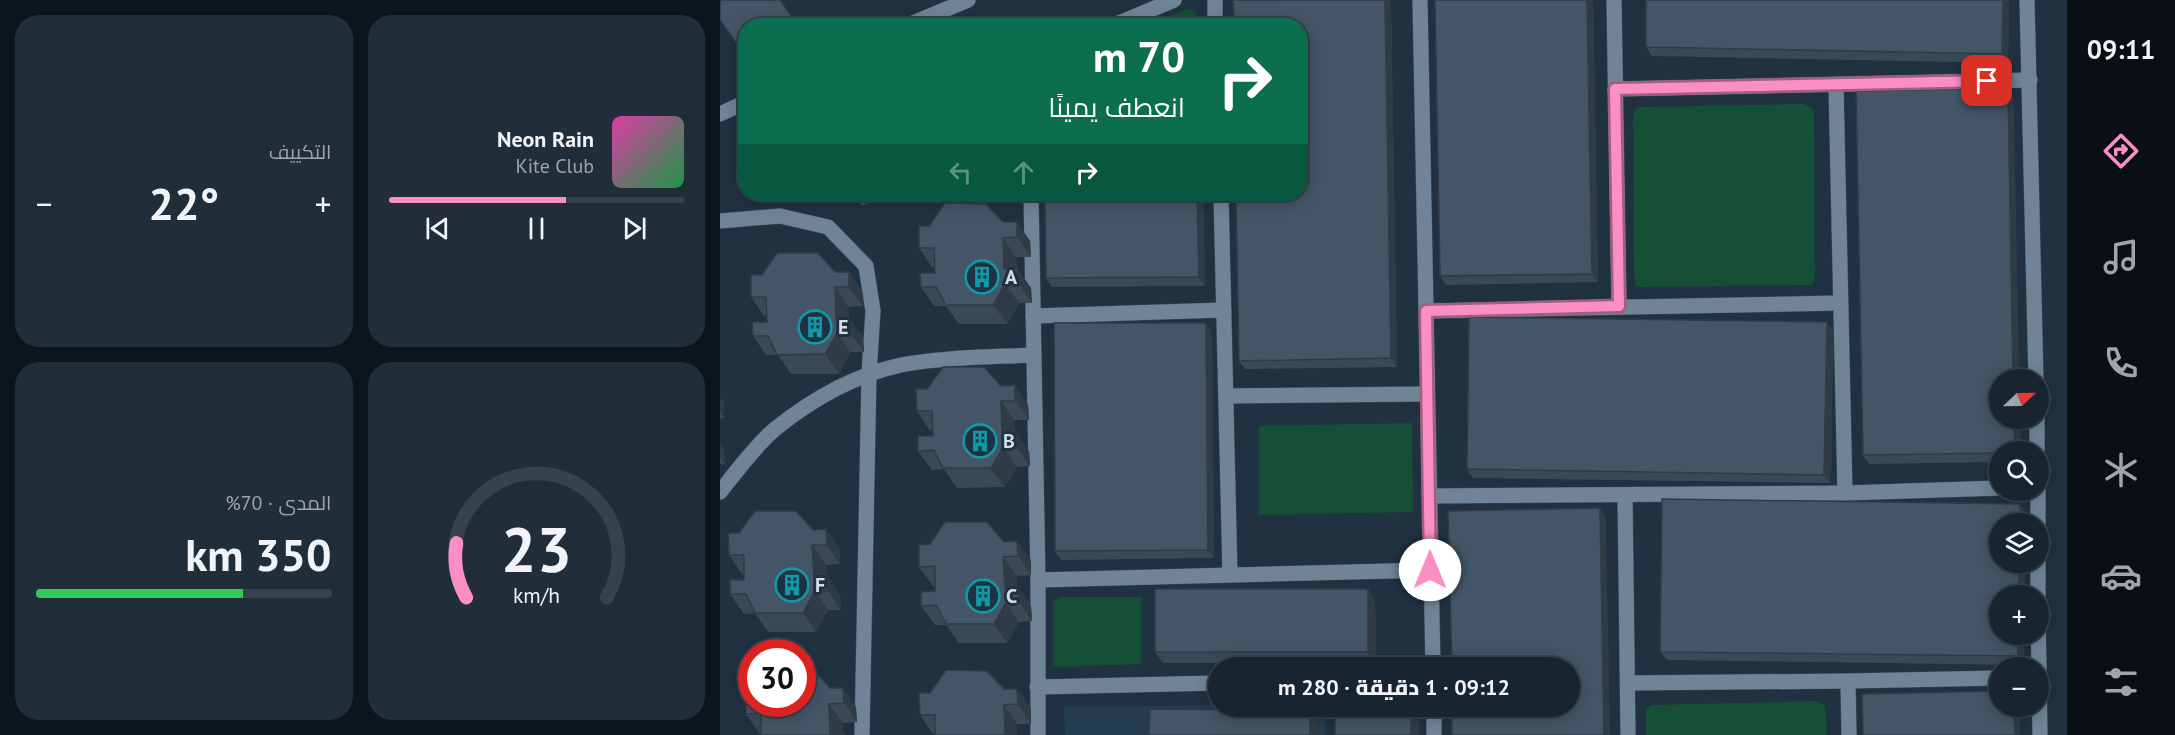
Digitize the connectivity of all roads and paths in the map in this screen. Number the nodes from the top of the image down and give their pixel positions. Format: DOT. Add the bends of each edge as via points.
graph roads {
  1 [pos="968,0"];
  2 [pos="1174,0"];
  3 [pos="1215,0"];
  4 [pos="1420,0"];
  5 [pos="1614,0"];
  6 [pos="2027,0"];
  7 [pos="925,18"];
  8 [pos="1131,18"];
  9 [pos="1215,18"];
  10 [pos="2030,80"];
  11 [pos="1836,85"];
  12 [pos="1615,89"];
  13 [pos="738,106"];
  14 [pos="720,114"];
  15 [pos="1030,201"];
  16 [pos="1221,201"];
  17 [pos="720,221"];
  18 [pos="1839,303"];
  19 [pos="1619,306"];
  20 [pos="1224,310"];
  21 [pos="1426,311"];
  22 [pos="1033,316"];
  23 [pos="1034,354"];
  24 [pos="2036,369"];
  25 [pos="869,374"];
  26 [pos="1426,394"];
  27 [pos="1227,396"];
  28 [pos="1989,488"];
  29 [pos="720,492"];
  30 [pos="1845,493"];
  31 [pos="1625,495"];
  32 [pos="1430,496"];
  33 [pos="1430,570"];
  34 [pos="1230,575"];
  35 [pos="1038,580"];
  36 [pos="1432,657"];
  37 [pos="1989,678"];
  38 [pos="1848,681"];
  39 [pos="1208,683"];
  40 [pos="1628,683"];
  41 [pos="1036,687"];
  42 [pos="1434,717"];
  43 [pos="2040,717"];
  44 [pos="861,735"];
  45 [pos="1038,735"];
  46 [pos="1434,735"];
  47 [pos="1628,735"];
  48 [pos="1849,735"];
  49 [pos="2040,735"];
  1 -- 7 [label="street"];
  2 -- 8 [label="street"];
  3 -- 9 [label="street"];
  4 -- 21 [label="street"];
  5 -- 12 [label="street"];
  6 -- 10 [label="street"];
  10 -- 11 [label="street"];
  10 -- 24 [label="street"];
  11 -- 12 [label="street"];
  11 -- 18 [label="street"];
  12 -- 19 [label="street"];
  13 -- 14 [label="street"];
  15 -- 22 [label="street"];
  16 -- 20 [label="street"];
  17 -- 25 [label="street" via="780,216 828,226 866,266 873,311"];
  18 -- 19 [label="street"];
  18 -- 30 [label="street"];
  19 -- 21 [label="street"];
  20 -- 22 [label="street"];
  20 -- 27 [label="street"];
  21 -- 26 [label="street"];
  22 -- 23 [label="street"];
  23 -- 25 [label="street" via="901,365"];
  23 -- 35 [label="street"];
  25 -- 29 [label="street" via="820,397 773,431"];
  25 -- 44 [label="street"];
  26 -- 27 [label="street"];
  26 -- 32 [label="street"];
  27 -- 34 [label="street"];
  28 -- 30 [label="street"];
  30 -- 31 [label="street"];
  31 -- 32 [label="street"];
  31 -- 40 [label="street"];
  32 -- 33 [label="street"];
  33 -- 34 [label="street"];
  33 -- 36 [label="street"];
  34 -- 35 [label="street"];
  35 -- 41 [label="street"];
  37 -- 38 [label="street"];
  38 -- 40 [label="street"];
  38 -- 48 [label="street"];
  39 -- 41 [label="street"];
  40 -- 47 [label="street"];
  41 -- 45 [label="street"];
  42 -- 46 [label="street"];
  43 -- 49 [label="street"];
}
